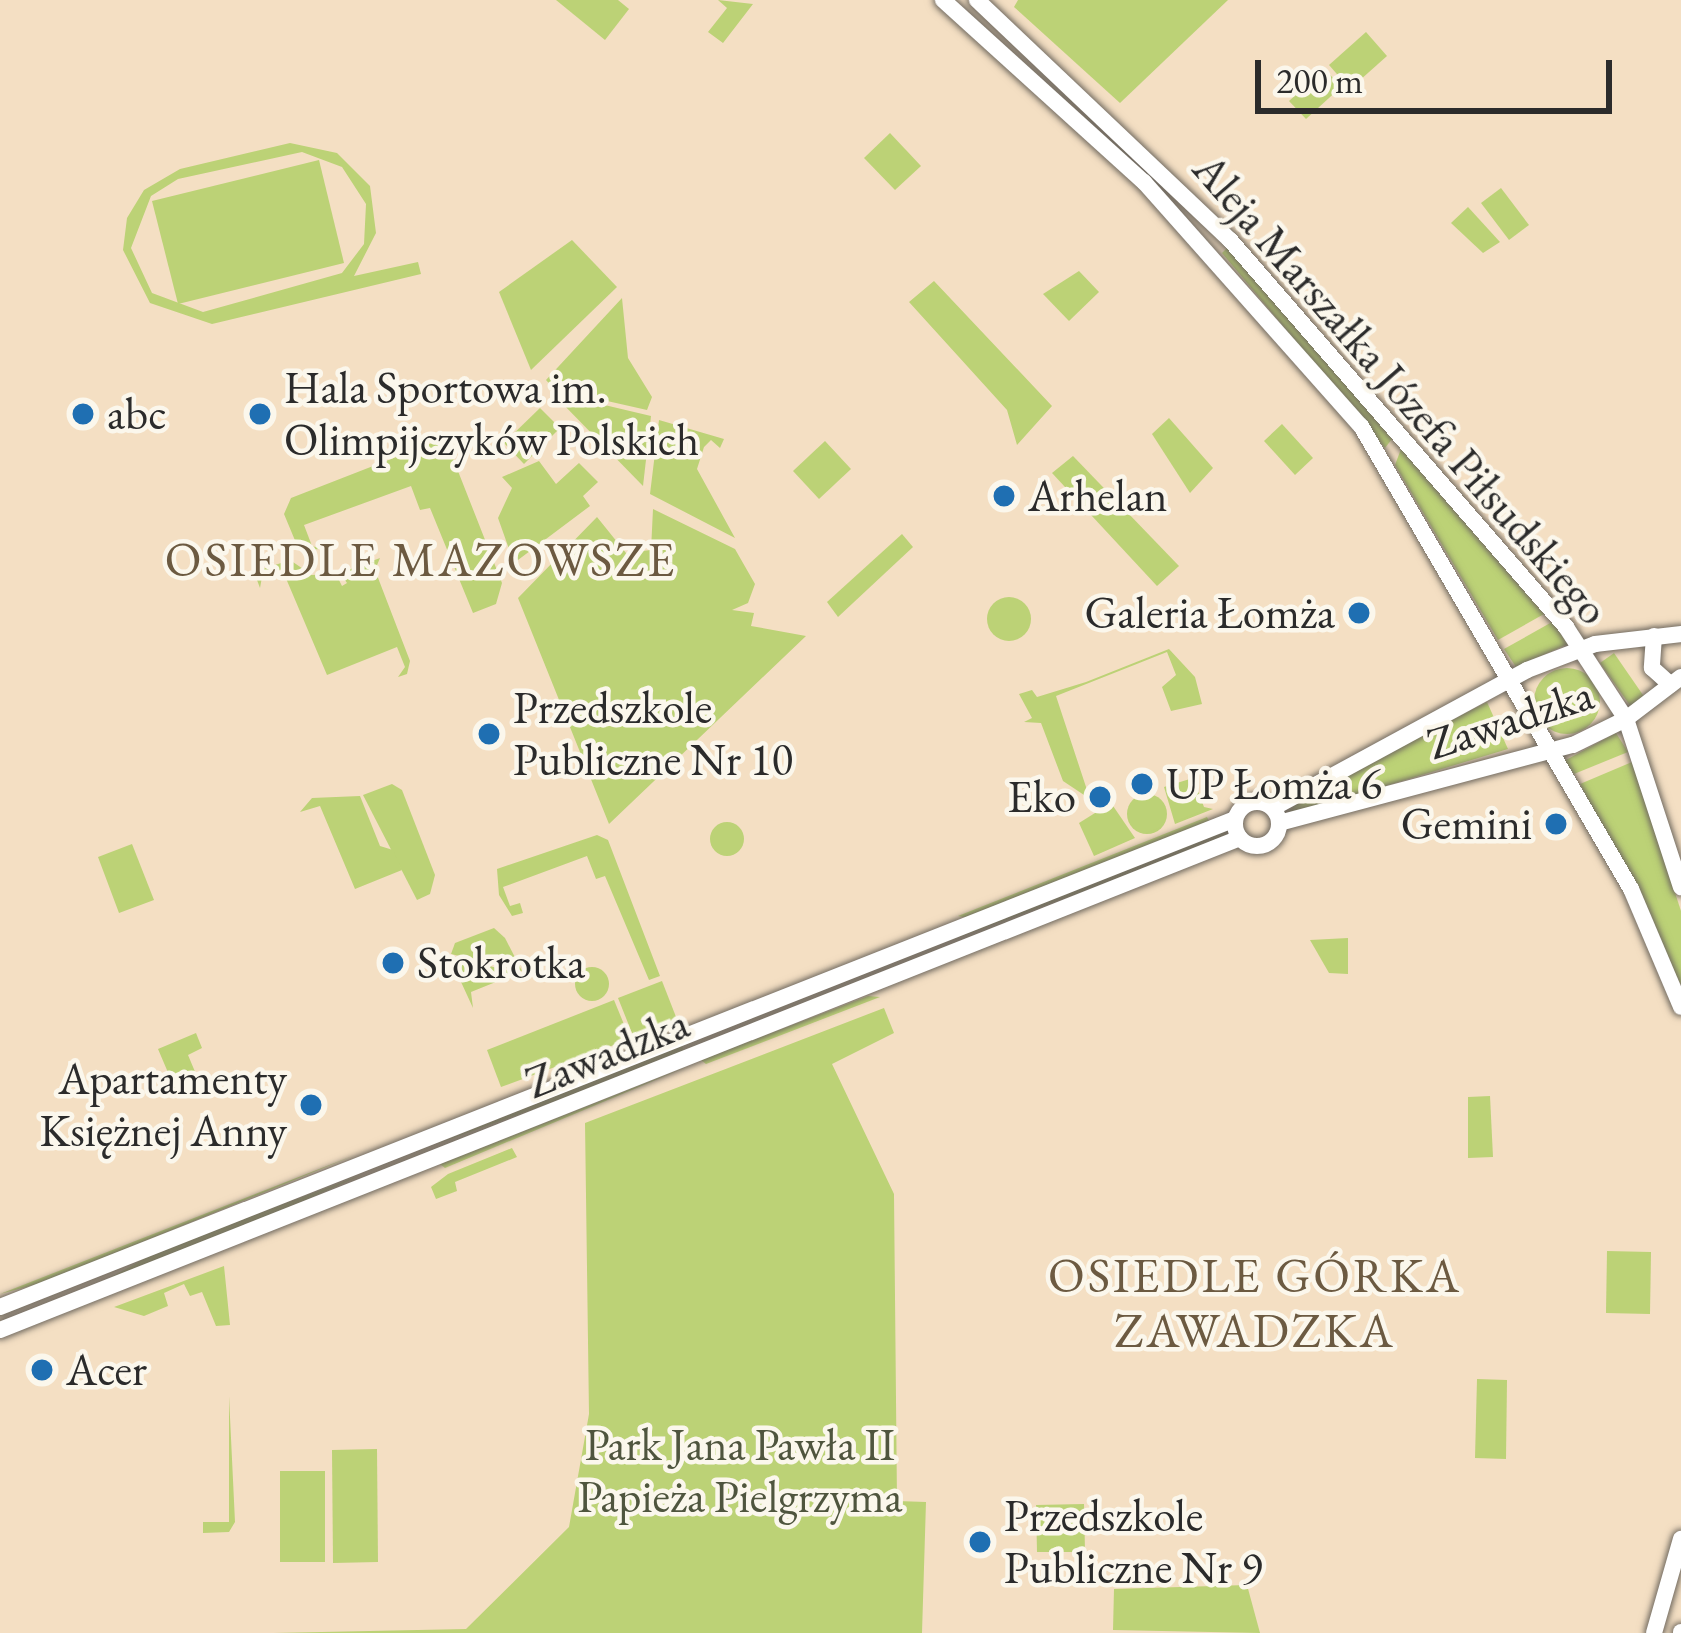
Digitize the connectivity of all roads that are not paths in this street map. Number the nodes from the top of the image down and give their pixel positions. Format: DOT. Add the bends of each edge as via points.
graph roads {
  1 [pos="943,0"];
  2 [pos="976,0"];
  3 [pos="1681,634"];
  4 [pos="1654,636"];
  5 [pos="1582,648"];
  6 [pos="1508,681"];
  7 [pos="1676,681"];
  8 [pos="1625,719"];
  9 [pos="1550,751"];
  10 [pos="1276,816"];
  11 [pos="1235,819"];
  12 [pos="1240,838"];
  13 [pos="1681,887"];
  14 [pos="1681,1006"];
  15 [pos="0,1307"];
  16 [pos="0,1330"];
  17 [pos="1681,1539"];
  18 [pos="1654,1633"];
  1 -- 6 [label="street, Aleja Marszałka Józefa Piłsudskiego" via="1113,151 1303,353 1383,458"];
  2 -- 5 [label="street, Aleja Marszałka Józefa Piłsudskiego" via="1230,240"];
  3 -- 4 [label="street, Zawadzka"];
  4 -- 5 [label="street, Zawadzka"];
  4 -- 7 [label="street" via="1652,668"];
  5 -- 6 [label="street, Zawadzka"];
  5 -- 8 [label="street, Aleja Marszałka Józefa Piłsudskiego"];
  6 -- 9 [label="street, Aleja Marszałka Józefa Piłsudskiego"];
  6 -- 10 [label="street, Zawadzka"];
  7 -- 8 [label="street, Zawadzka"];
  8 -- 9 [label="street, Zawadzka"];
  8 -- 13 [label="street, Aleja Marszałka Józefa Piłsudskiego"];
  9 -- 10 [label="street, Zawadzka"];
  9 -- 14 [label="street, Aleja Marszałka Józefa Piłsudskiego" via="1648,920"];
  10 -- 11 [label="street, Zawadzka" via="1248,803"];
  10 -- 12 [label="street, Zawadzka" via="1262,846"];
  11 -- 12 [label="street"];
  11 -- 15 [label="street, Zawadzka"];
  12 -- 16 [label="street, Zawadzka"];
  17 -- 18 [label="street"];
}
